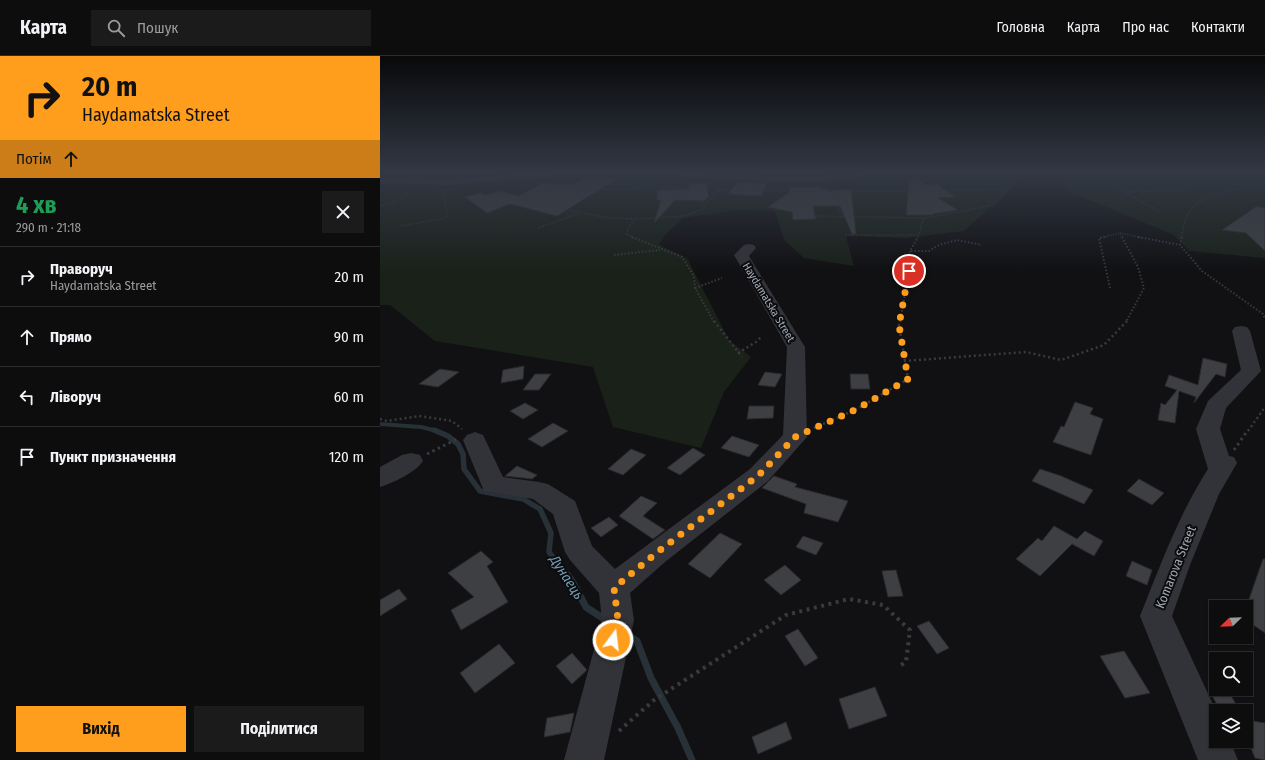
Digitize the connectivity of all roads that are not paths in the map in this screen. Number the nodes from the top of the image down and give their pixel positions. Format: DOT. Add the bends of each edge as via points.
graph roads {
  1 [pos="749,248"];
  2 [pos="1241,331"];
  3 [pos="469,438"];
  4 [pos="411,461"];
  5 [pos="380,478"];
  6 [pos="614,588"];
  7 [pos="584,760"];
  8 [pos="1218,760"];
  1 -- 6 [label="street, Haydamatska Street" via="741,255 796,347 795,437 759,475"];
  2 -- 8 [label="street, Komarova Street" via="1251,371 1216,406 1208,429 1223,466 1206,493 1156,616"];
  3 -- 6 [label="street" via="493,485 538,491 565,508 580,552"];
  4 -- 5 [label="street"];
  6 -- 7 [label="street" via="615,630"];
}
